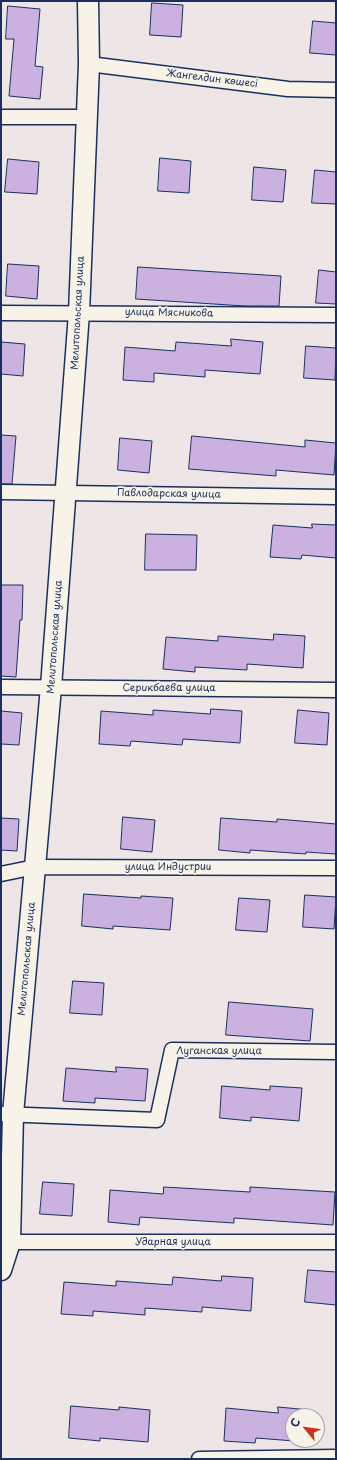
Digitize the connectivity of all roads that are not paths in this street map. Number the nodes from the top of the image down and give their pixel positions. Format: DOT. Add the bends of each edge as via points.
graph roads {
  1 [pos="88,1"];
  2 [pos="89,64"];
  3 [pos="336,90"];
  4 [pos="1,117"];
  5 [pos="86,117"];
  6 [pos="1,312"];
  7 [pos="79,313"];
  8 [pos="336,315"];
  9 [pos="1,492"];
  10 [pos="65,492"];
  11 [pos="336,497"];
  12 [pos="51,687"];
  13 [pos="1,688"];
  14 [pos="336,690"];
  15 [pos="35,867"];
  16 [pos="336,868"];
  17 [pos="1,874"];
  18 [pos="336,1052"];
  19 [pos="7,1114"];
  20 [pos="10,1242"];
  21 [pos="336,1242"];
  22 [pos="1,1270"];
  23 [pos="336,1457"];
  24 [pos="198,1459"];
  1 -- 2 [label="street, Мелитопольская улица"];
  2 -- 3 [label="street, Жангелдин көшесі" via="288,89"];
  2 -- 5 [label="street, Мелитопольская улица"];
  4 -- 5 [label="street"];
  5 -- 7 [label="street, Мелитопольская улица"];
  6 -- 7 [label="street, улица Мясникова"];
  7 -- 8 [label="street, улица Мясникова"];
  7 -- 10 [label="street, Мелитопольская улица"];
  9 -- 10 [label="street, Павлодарская улица"];
  10 -- 11 [label="street, Павлодарская улица"];
  10 -- 12 [label="street, Мелитопольская улица"];
  12 -- 13 [label="street, Серикбаева улица"];
  12 -- 14 [label="street, Серикбаева улица"];
  12 -- 15 [label="street, Мелитопольская улица"];
  15 -- 16 [label="street, улица Индустрии"];
  15 -- 17 [label="street, улица Индустрии"];
  15 -- 19 [label="street, Мелитопольская улица"];
  18 -- 19 [label="street, Луганская улица" via="172,1050 157,1120"];
  19 -- 20 [label="street, Мелитопольская улица"];
  20 -- 21 [label="street, Ударная улица"];
  20 -- 22 [label="street, Мелитопольская улица"];
  23 -- 24 [label="street"];
}
